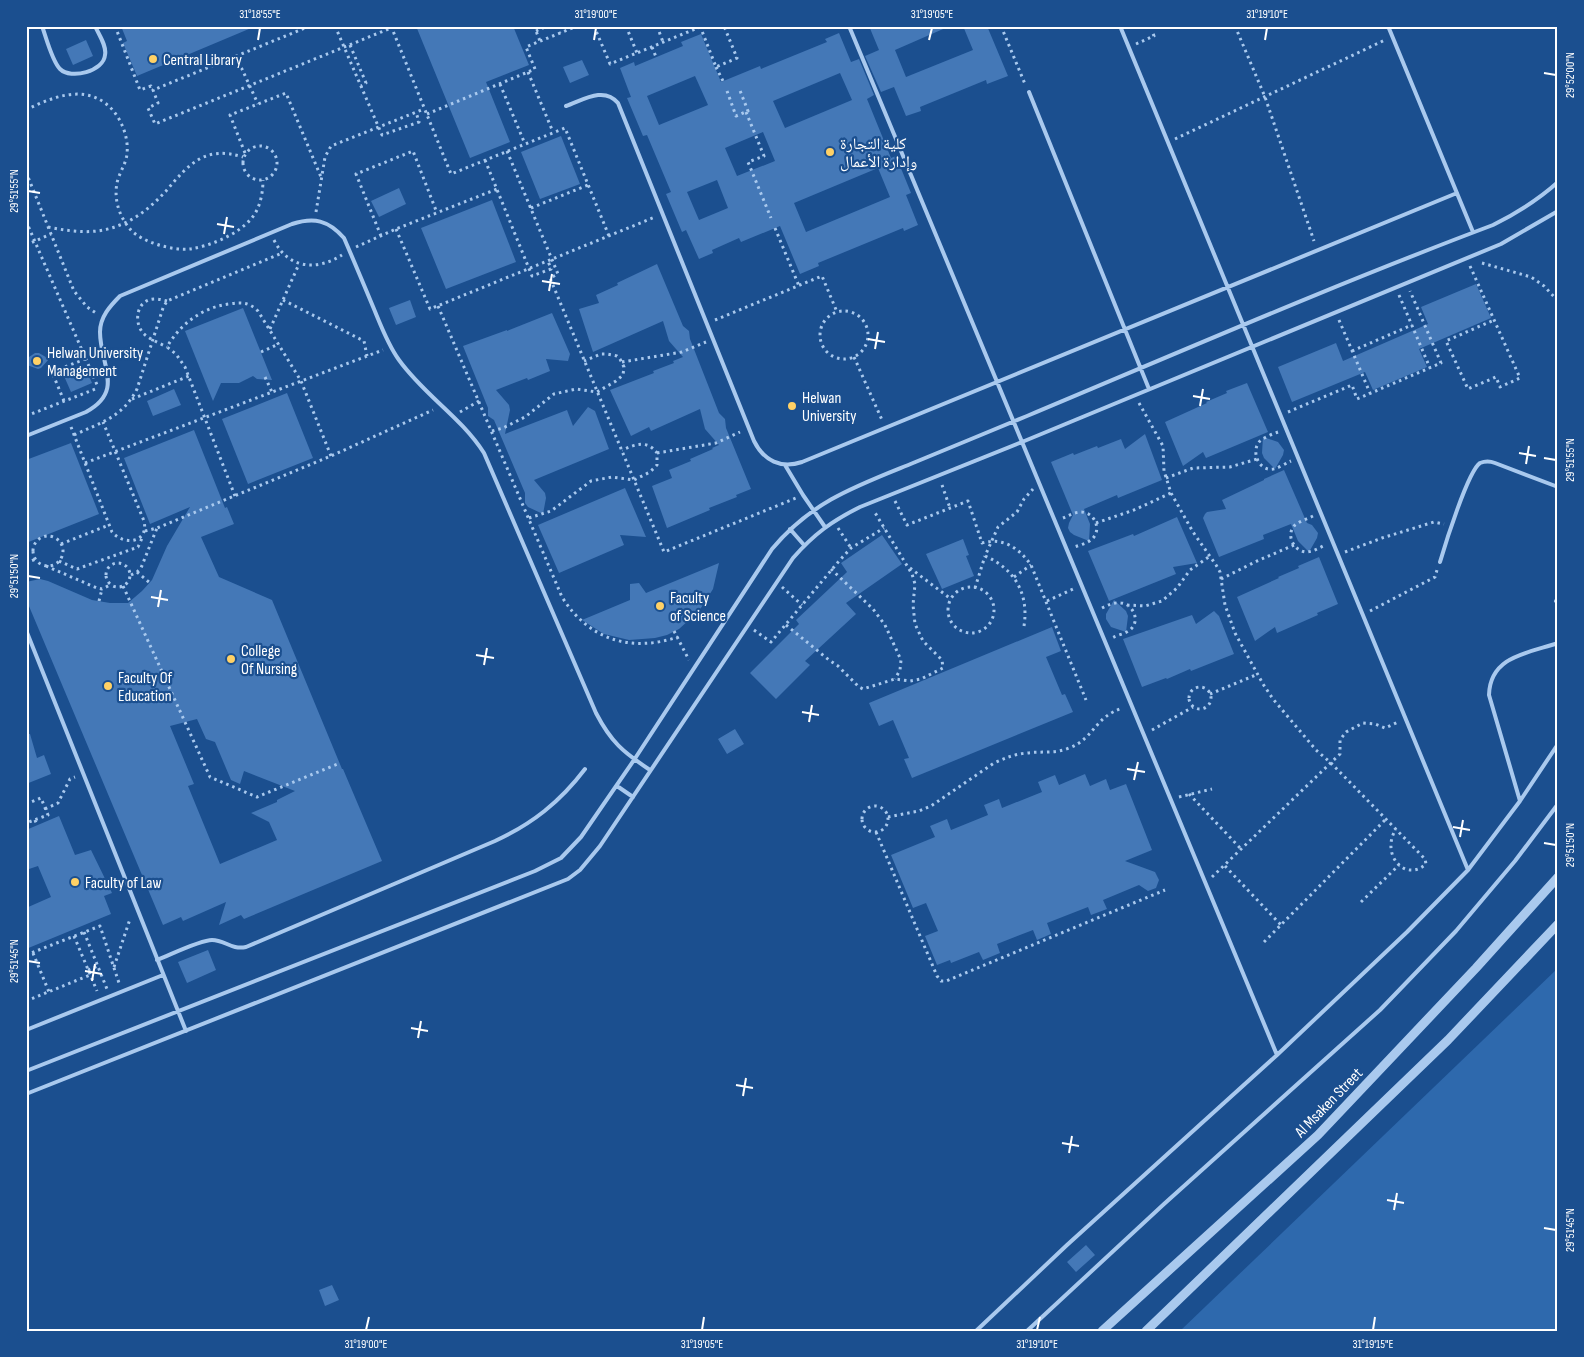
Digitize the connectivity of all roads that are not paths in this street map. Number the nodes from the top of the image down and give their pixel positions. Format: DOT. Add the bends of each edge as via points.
graph roads {
  1 [pos="42,26"];
  2 [pos="95,26"];
  3 [pos="849,26"];
  4 [pos="1120,26"];
  5 [pos="1388,26"];
  6 [pos="1028,92"];
  7 [pos="566,106"];
  8 [pos="1558,182"];
  9 [pos="1457,193"];
  10 [pos="1558,211"];
  11 [pos="1473,232"];
  12 [pos="1227,288"];
  13 [pos="1244,326"];
  14 [pos="1125,330"];
  15 [pos="1251,346"];
  16 [pos="1140,368"];
  17 [pos="997,382"];
  18 [pos="1149,389"];
  19 [pos="1014,422"];
  20 [pos="26,436"];
  21 [pos="1022,442"];
  22 [pos="785,465"];
  23 [pos="1558,487"];
  24 [pos="812,510"];
  25 [pos="825,527"];
  26 [pos="790,529"];
  27 [pos="804,545"];
  28 [pos="1440,562"];
  29 [pos="26,630"];
  30 [pos="1558,643"];
  31 [pos="1558,744"];
  32 [pos="634,760"];
  33 [pos="585,769"];
  34 [pos="650,770"];
  35 [pos="617,786"];
  36 [pos="633,797"];
  37 [pos="1520,801"];
  38 [pos="1558,804"];
  39 [pos="1468,870"];
  40 [pos="1558,877"];
  41 [pos="1558,924"];
  42 [pos="157,960"];
  43 [pos="163,975"];
  44 [pos="178,1010"];
  45 [pos="26,1030"];
  46 [pos="186,1031"];
  47 [pos="1277,1056"];
  48 [pos="26,1071"];
  49 [pos="26,1094"];
  50 [pos="976,1331"];
  51 [pos="1027,1331"];
  52 [pos="1102,1331"];
  53 [pos="1146,1331"];
  1 -- 2 [label="lane" via="58,66 65,73 75,75 97,68 104,61 105,49"];
  3 -- 17 [label="lane"];
  4 -- 12 [label="lane"];
  5 -- 9 [label="lane"];
  6 -- 14 [label="lane"];
  7 -- 22 [label="lane" via="600,94 610,95 618,103 759,450 766,458"];
  8 -- 11 [label="lane" via="1517,213"];
  9 -- 11 [label="lane"];
  9 -- 12 [label="lane"];
  10 -- 15 [label="lane" via="1501,244"];
  11 -- 13 [label="lane"];
  12 -- 13 [label="lane"];
  12 -- 14 [label="lane"];
  13 -- 15 [label="lane"];
  13 -- 16 [label="lane"];
  14 -- 16 [label="lane"];
  14 -- 17 [label="lane"];
  15 -- 18 [label="lane"];
  15 -- 39 [label="lane"];
  16 -- 18 [label="lane"];
  16 -- 19 [label="lane"];
  17 -- 19 [label="lane"];
  17 -- 22 [label="lane" via="802,462"];
  18 -- 21 [label="lane"];
  19 -- 21 [label="lane"];
  19 -- 24 [label="lane" via="842,492"];
  20 -- 32 [label="lane" via="95,407 102,399 108,384 100,332 103,318 120,296 303,220 326,223 344,238 381,327 398,358 420,386 473,436 484,453 599,718 616,744"];
  21 -- 25 [label="lane" via="869,504"];
  21 -- 47 [label="lane"];
  22 -- 24 [label="lane"];
  23 -- 28 [label="lane" via="1490,461 1480,463 1472,472"];
  24 -- 25 [label="lane"];
  24 -- 26 [label="lane"];
  25 -- 27 [label="lane"];
  26 -- 27 [label="lane"];
  26 -- 32 [label="lane" via="764,561"];
  27 -- 34 [label="lane"];
  29 -- 42 [label="lane"];
  30 -- 37 [label="lane" via="1504,662 1497,668 1489,685 1489,695"];
  31 -- 37 [label="lane"];
  32 -- 34 [label="lane"];
  32 -- 35 [label="lane"];
  33 -- 42 [label="lane" via="545,812 495,841 246,948 207,940"];
  34 -- 36 [label="lane"];
  35 -- 36 [label="lane"];
  35 -- 44 [label="lane" via="572,848 549,865"];
  36 -- 46 [label="lane" via="590,859 568,879"];
  37 -- 39 [label="lane"];
  38 -- 51 [label="lane" via="1456,931 1380,1010"];
  39 -- 47 [label="lane"];
  40 -- 52 [label="street, Al Msaken Street" via="1318,1135"];
  41 -- 53 [label="street" via="1448,1040"];
  42 -- 43 [label="lane"];
  43 -- 44 [label="lane"];
  43 -- 45 [label="lane"];
  44 -- 46 [label="lane"];
  44 -- 48 [label="lane"];
  46 -- 49 [label="lane"];
  47 -- 50 [label="lane"];
}
